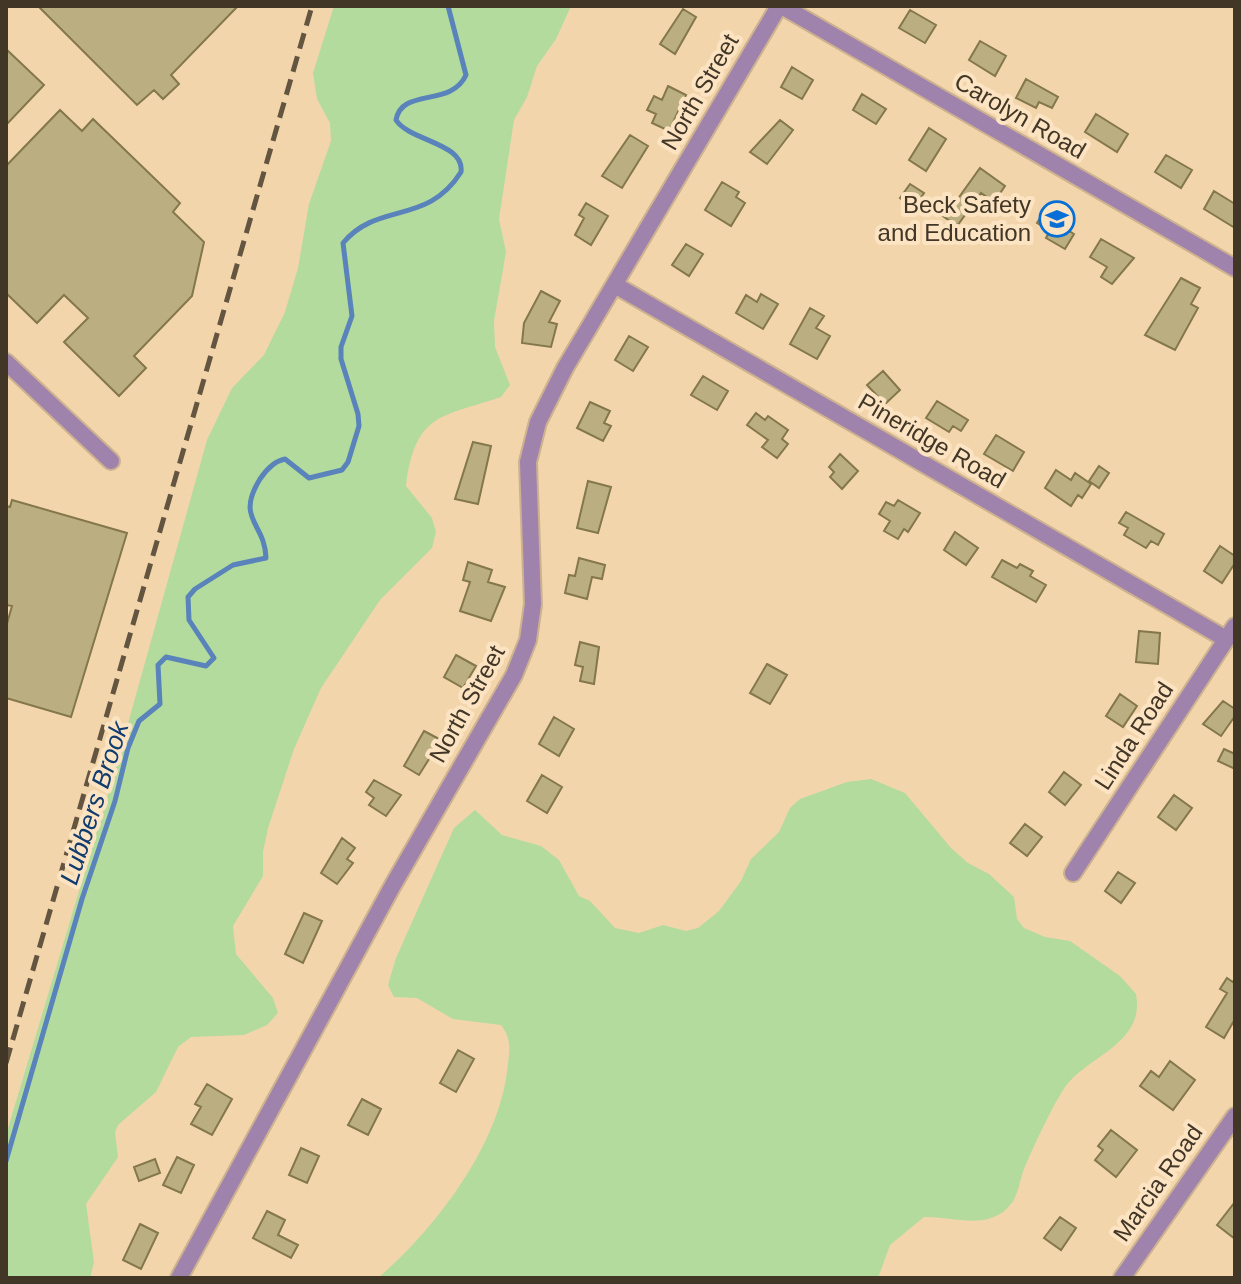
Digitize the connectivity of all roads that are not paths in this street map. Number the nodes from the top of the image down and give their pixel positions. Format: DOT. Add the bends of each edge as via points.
graph roads {
  1 [pos="780,6"];
  2 [pos="1235,268"];
  3 [pos="615,285"];
  4 [pos="6,362"];
  5 [pos="111,461"];
  6 [pos="1230,633"];
  7 [pos="1073,873"];
  8 [pos="1235,1116"];
  9 [pos="179,1278"];
  10 [pos="1122,1278"];
  1 -- 2 [label="street, Carolyn Road"];
  1 -- 3 [label="street, North Street"];
  3 -- 6 [label="street, Pineridge Road"];
  3 -- 9 [label="street, North Street" via="555,385 531,443 533,604 521,659"];
  4 -- 5 [label="street"];
  6 -- 7 [label="street, Linda Road"];
  8 -- 10 [label="street, Marcia Road"];
}
